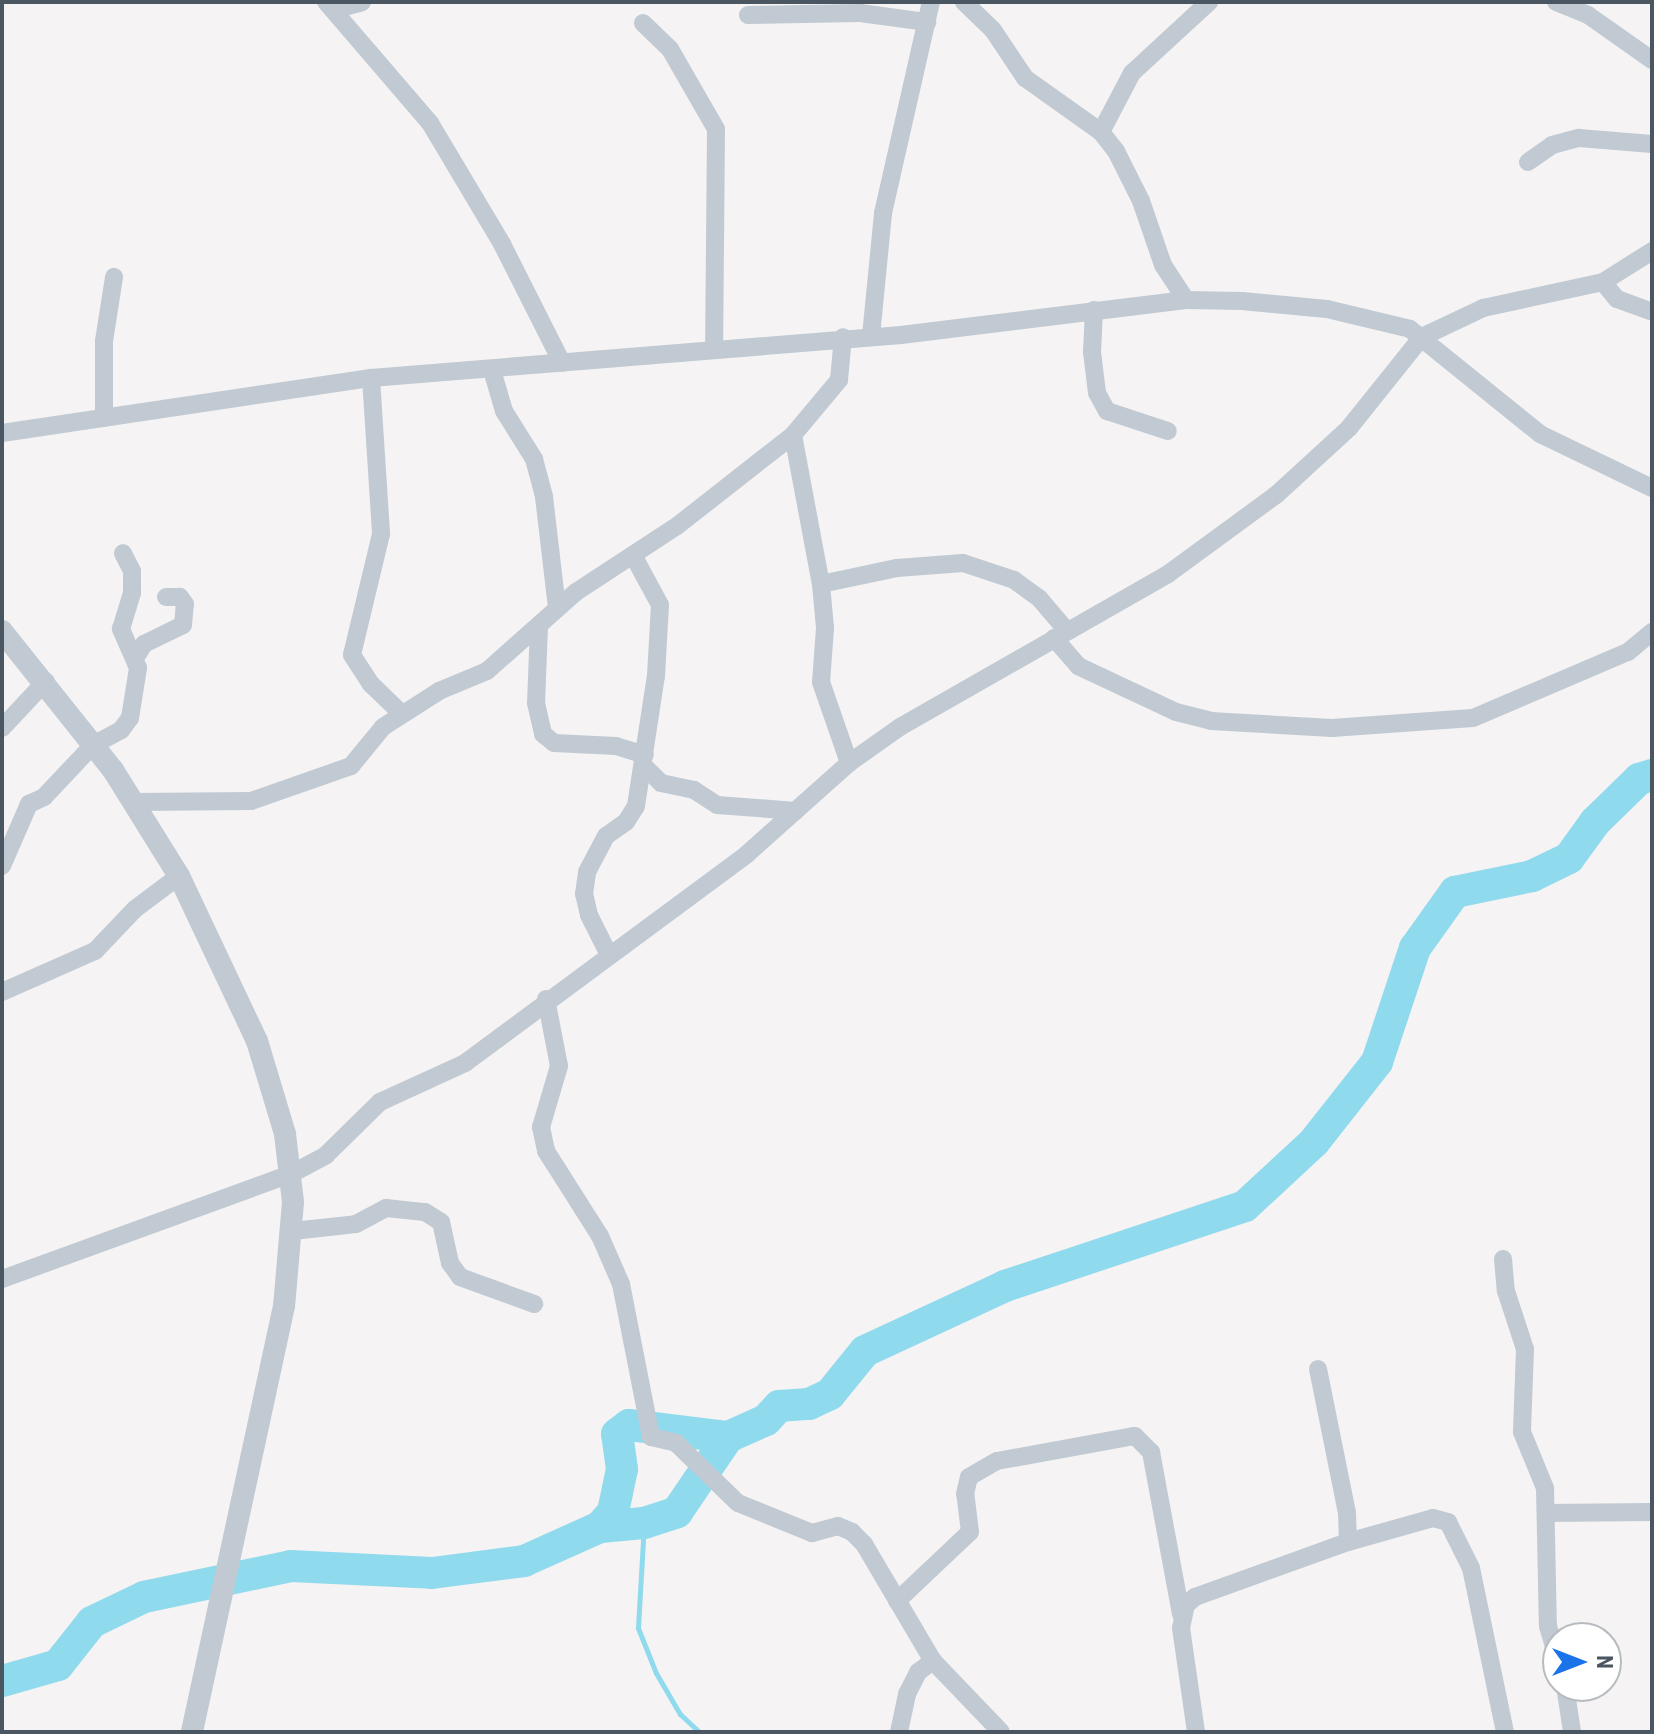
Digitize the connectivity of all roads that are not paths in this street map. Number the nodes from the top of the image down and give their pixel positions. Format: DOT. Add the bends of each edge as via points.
graph roads {
  1 [pos="362,2"];
  2 [pos="931,2"];
  3 [pos="964,2"];
  4 [pos="1209,2"];
  5 [pos="1556,2"];
  6 [pos="329,6"];
  7 [pos="748,15"];
  8 [pos="927,22"];
  9 [pos="643,23"];
  10 [pos="1652,60"];
  11 [pos="1101,132"];
  12 [pos="1652,144"];
  13 [pos="1528,162"];
  14 [pos="1652,251"];
  15 [pos="114,277"];
  16 [pos="1603,282"];
  17 [pos="1186,300"];
  18 [pos="1094,310"];
  19 [pos="1652,312"];
  20 [pos="871,336"];
  21 [pos="843,337"];
  22 [pos="1422,337"];
  23 [pos="714,346"];
  24 [pos="562,363"];
  25 [pos="492,370"];
  26 [pos="371,378"];
  27 [pos="104,418"];
  28 [pos="1168,431"];
  29 [pos="2,433"];
  30 [pos="793,435"];
  31 [pos="1652,488"];
  32 [pos="123,553"];
  33 [pos="633,555"];
  34 [pos="821,584"];
  35 [pos="166,597"];
  36 [pos="557,608"];
  37 [pos="539,626"];
  38 [pos="2,631"];
  39 [pos="1652,632"];
  40 [pos="1060,634"];
  41 [pos="135,658"];
  42 [pos="46,681"];
  43 [pos="402,714"];
  44 [pos="2,728"];
  45 [pos="93,745"];
  46 [pos="644,760"];
  47 [pos="849,763"];
  48 [pos="134,802"];
  49 [pos="796,811"];
  50 [pos="2,866"];
  51 [pos="179,876"];
  52 [pos="608,953"];
  53 [pos="2,992"];
  54 [pos="546,999"];
  55 [pos="291,1174"];
  56 [pos="293,1231"];
  57 [pos="1503,1259"];
  58 [pos="2,1279"];
  59 [pos="534,1304"];
  60 [pos="1318,1369"];
  61 [pos="1652,1512"];
  62 [pos="1546,1513"];
  63 [pos="1348,1542"];
  64 [pos="897,1601"];
  65 [pos="1181,1617"];
  66 [pos="1548,1622"];
  67 [pos="933,1661"];
  68 [pos="1567,1702"];
  69 [pos="192,1732"];
  70 [pos="899,1732"];
  71 [pos="1001,1732"];
  72 [pos="1196,1732"];
  73 [pos="1505,1732"];
  74 [pos="1572,1732"];
  1 -- 6 [label="street"];
  2 -- 8 [label="street"];
  3 -- 11 [label="street" via="993,30 1025,78"];
  4 -- 11 [label="street" via="1132,73"];
  5 -- 10 [label="street" via="1588,15"];
  6 -- 24 [label="street" via="430,123 502,244"];
  7 -- 8 [label="street" via="860,13"];
  8 -- 20 [label="street" via="883,213"];
  9 -- 23 [label="street" via="670,49 716,129"];
  11 -- 17 [label="street" via="1141,201 1163,265"];
  12 -- 13 [label="street" via="1579,138 1552,145"];
  14 -- 16 [label="street"];
  15 -- 27 [label="street" via="104,341"];
  16 -- 19 [label="street" via="1617,299"];
  16 -- 22 [label="street" via="1483,308"];
  17 -- 18 [label="street"];
  17 -- 22 [label="street" via="1327,309 1382,320"];
  18 -- 20 [label="street"];
  18 -- 28 [label="street" via="1097,393 1107,411"];
  20 -- 21 [label="street"];
  21 -- 23 [label="street"];
  21 -- 30 [label="street" via="839,380"];
  22 -- 31 [label="street" via="1540,434"];
  22 -- 40 [label="street" via="1349,428 1276,495 1168,574"];
  23 -- 24 [label="street"];
  24 -- 25 [label="street"];
  25 -- 26 [label="street"];
  25 -- 36 [label="street" via="504,411 525,440 541,484"];
  26 -- 27 [label="street"];
  26 -- 43 [label="street" via="381,534 352,655 371,684"];
  27 -- 29 [label="street"];
  30 -- 33 [label="street"];
  30 -- 34 [label="street"];
  32 -- 41 [label="street" via="132,571 121,629"];
  33 -- 36 [label="street"];
  33 -- 46 [label="street" via="660,605"];
  34 -- 40 [label="street" via="928,563 963,563 1014,580 1039,598"];
  34 -- 47 [label="street" via="821,682"];
  35 -- 41 [label="street" via="180,597 185,604 183,625 144,644"];
  36 -- 37 [label="street"];
  37 -- 43 [label="street" via="487,671"];
  37 -- 46 [label="street" via="536,703 543,734 554,743 616,746"];
  38 -- 42 [label="street"];
  39 -- 40 [label="street" via="1628,652 1473,718 1354,728 1245,724 1176,712 1078,666"];
  40 -- 47 [label="street" via="926,710"];
  41 -- 45 [label="street" via="130,718 121,730"];
  42 -- 44 [label="street"];
  42 -- 45 [label="street"];
  43 -- 48 [label="street" via="376,734 351,766 283,793 251,801"];
  45 -- 48 [label="street"];
  45 -- 50 [label="street" via="44,797 29,804"];
  46 -- 49 [label="street" via="661,783 694,790 717,805"];
  46 -- 52 [label="street" via="632,815 606,836 587,872 584,894 589,915"];
  47 -- 49 [label="street"];
  48 -- 51 [label="street"];
  49 -- 52 [label="street" via="747,854"];
  51 -- 53 [label="street" via="135,909 95,951"];
  51 -- 55 [label="street" via="267,1069"];
  52 -- 54 [label="street"];
  54 -- 55 [label="street" via="465,1063 380,1102 342,1143"];
  54 -- 64 [label="street" via="559,1066 541,1127 546,1151 600,1236 621,1284 651,1437 676,1443 738,1503 812,1533 838,1526 852,1532"];
  55 -- 56 [label="street"];
  55 -- 58 [label="street"];
  56 -- 59 [label="street" via="356,1224 386,1208 425,1212 441,1222 450,1263 460,1277"];
  56 -- 69 [label="street" via="272,1368"];
  57 -- 62 [label="street" via="1506,1291 1525,1349 1522,1432 1545,1488"];
  60 -- 63 [label="street"];
  61 -- 62 [label="street"];
  62 -- 66 [label="street"];
  63 -- 65 [label="street" via="1195,1597"];
  63 -- 73 [label="street" via="1404,1523 1433,1518 1448,1522 1471,1568"];
  64 -- 65 [label="street" via="970,1532 965,1494 969,1477 997,1461 1135,1436 1151,1452 1181,1594"];
  64 -- 67 [label="street"];
  65 -- 72 [label="street"];
  67 -- 70 [label="street" via="918,1672 907,1694"];
  67 -- 71 [label="street"];
  68 -- 74 [label="street"];
}
